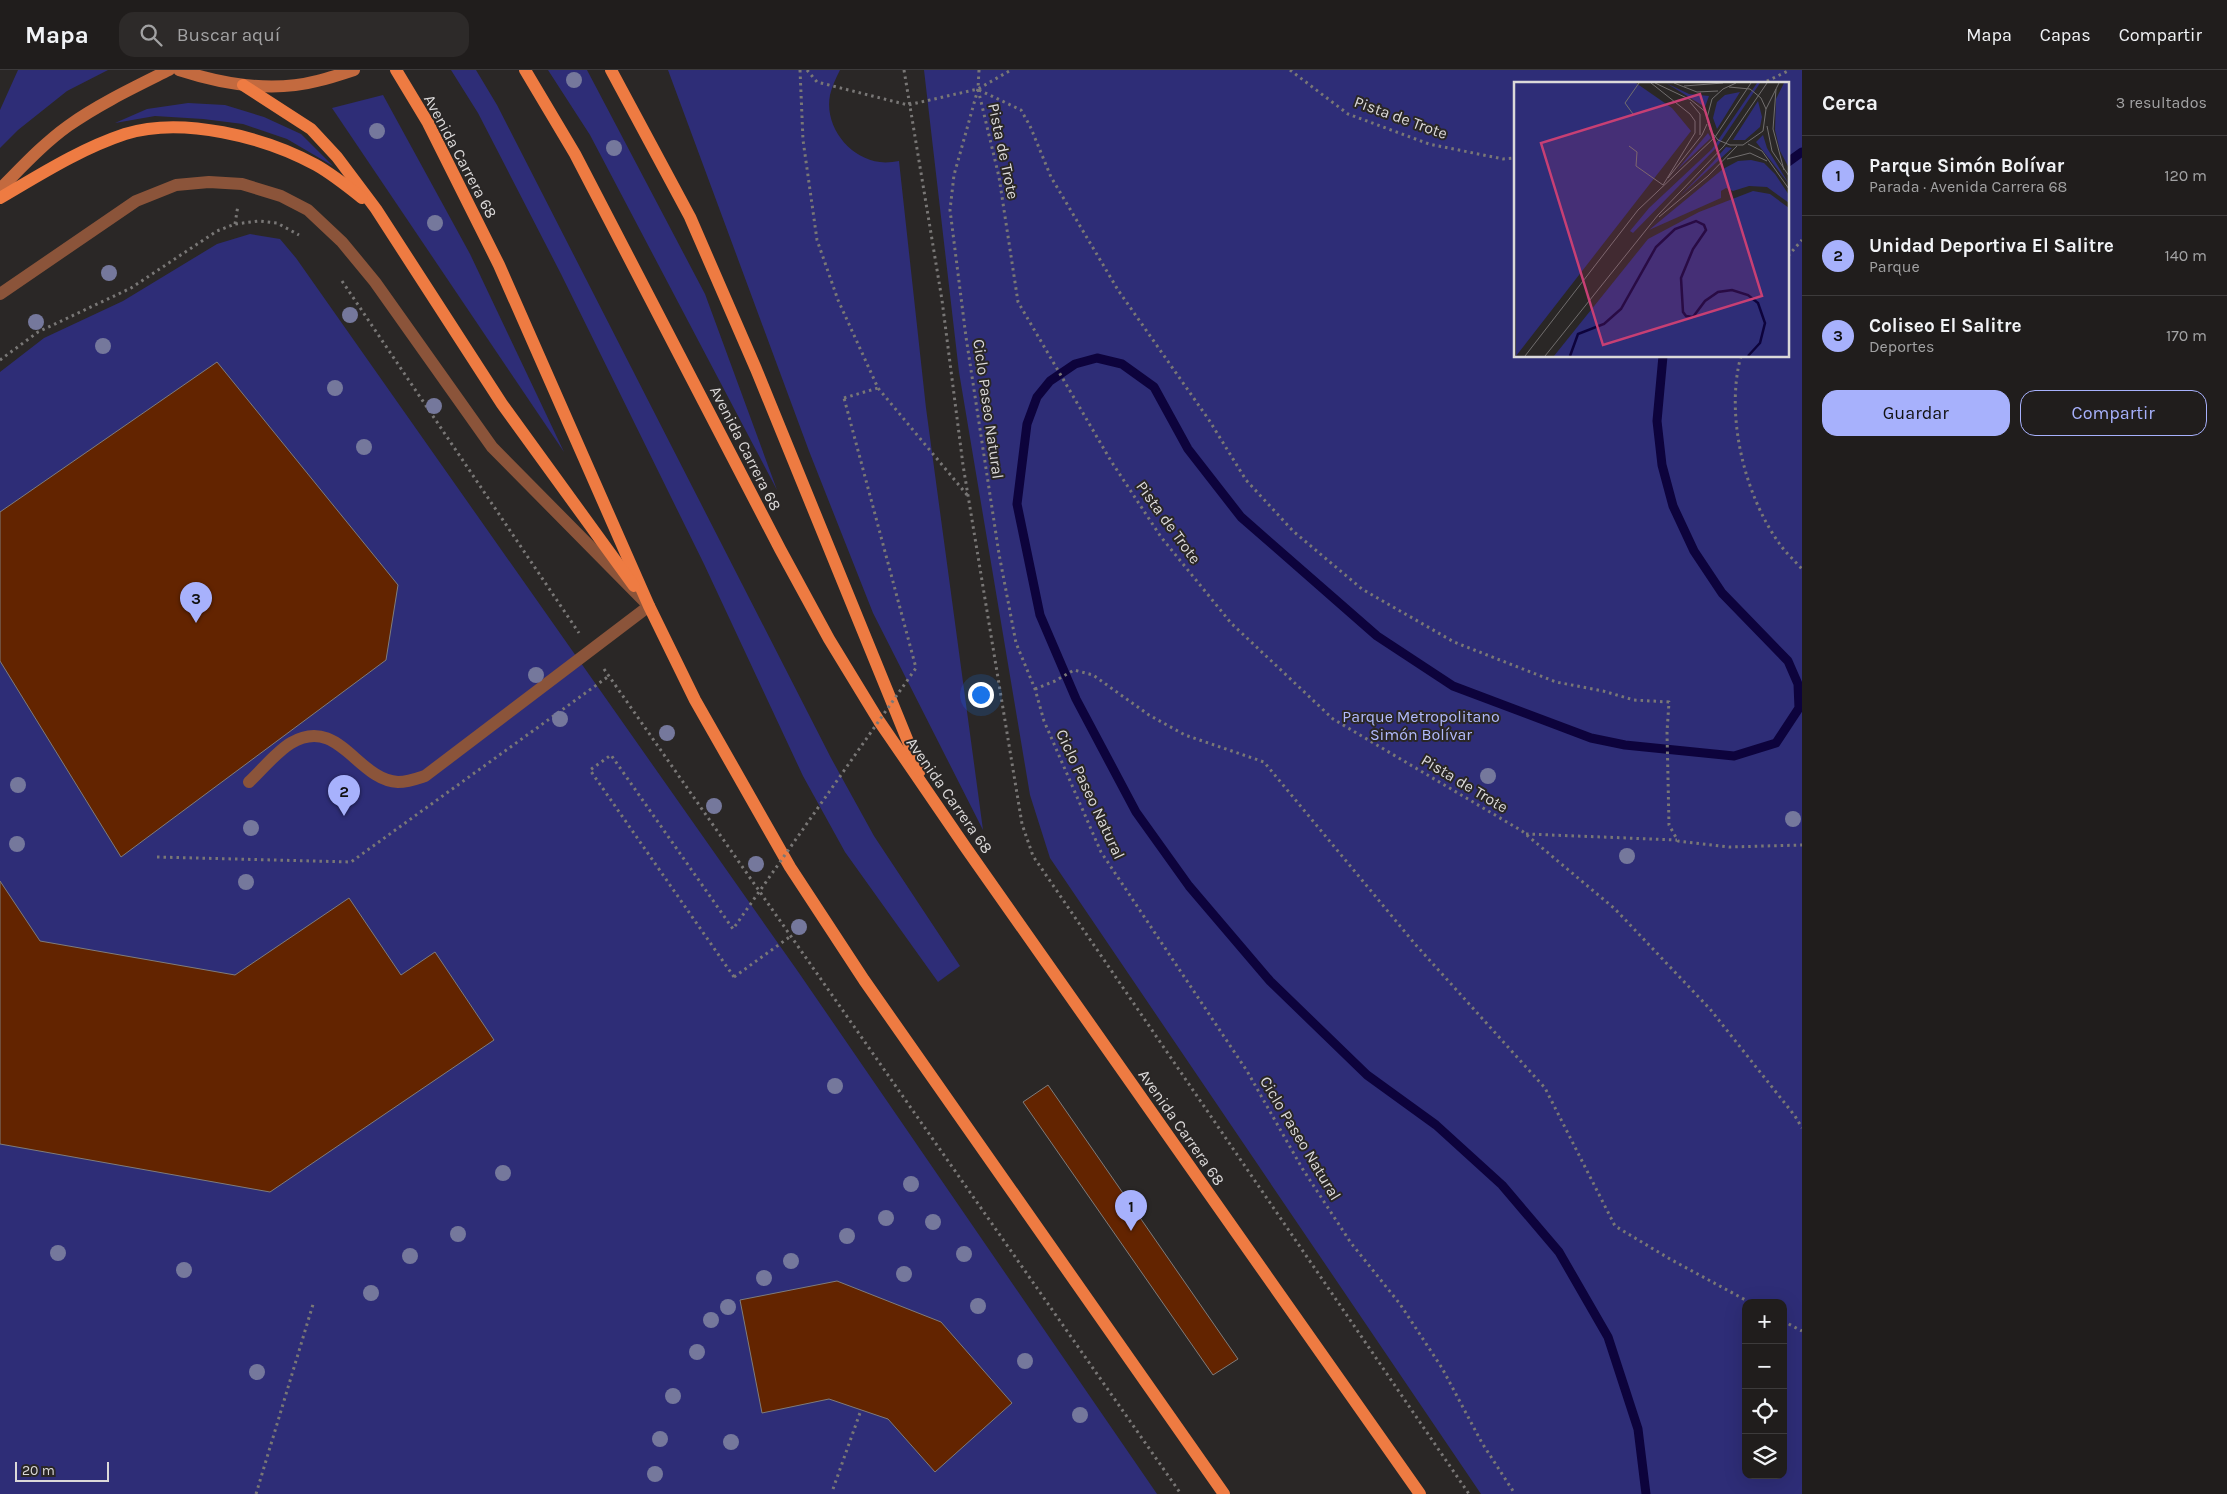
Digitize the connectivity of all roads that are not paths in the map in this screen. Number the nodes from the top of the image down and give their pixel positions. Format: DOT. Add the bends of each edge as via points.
graph roads {
  1 [pos="169,70"];
  2 [pos="178,70"];
  3 [pos="354,70"];
  4 [pos="396,70"];
  5 [pos="525,70"];
  6 [pos="611,70"];
  7 [pos="243,85"];
  8 [pos="0,189"];
  9 [pos="0,198"];
  10 [pos="376,209"];
  11 [pos="0,294"];
  12 [pos="649,606"];
  13 [pos="249,782"];
  14 [pos="930,796"];
  15 [pos="1224,1494"];
  16 [pos="1420,1494"];
  1 -- 8 [label="main road" via="68,126"];
  2 -- 7 [label="main road"];
  3 -- 7 [label="main road" via="316,82 280,86"];
  4 -- 12 [label="main road, Avenida Carrera 68" via="428,123 499,265"];
  5 -- 14 [label="main road, Avenida Carrera 68" via="575,154 829,639"];
  6 -- 14 [label="main road" via="690,217 756,369"];
  7 -- 10 [label="main road" via="311,129 338,157"];
  9 -- 10 [label="main road" via="77,154 126,134 162,127 234,135 274,146 316,165"];
  10 -- 12 [label="main road" via="502,404"];
  11 -- 12 [label="lane" via="136,201 176,185 242,184 281,196 308,210 342,242 375,282 492,447"];
  12 -- 13 [label="lane" via="424,776 413,781 384,779 337,742 314,736 289,744"];
  12 -- 15 [label="main road, Avenida Carrera 68" via="695,700 790,868 864,980"];
  14 -- 16 [label="main road, Avenida Carrera 68"];
}
